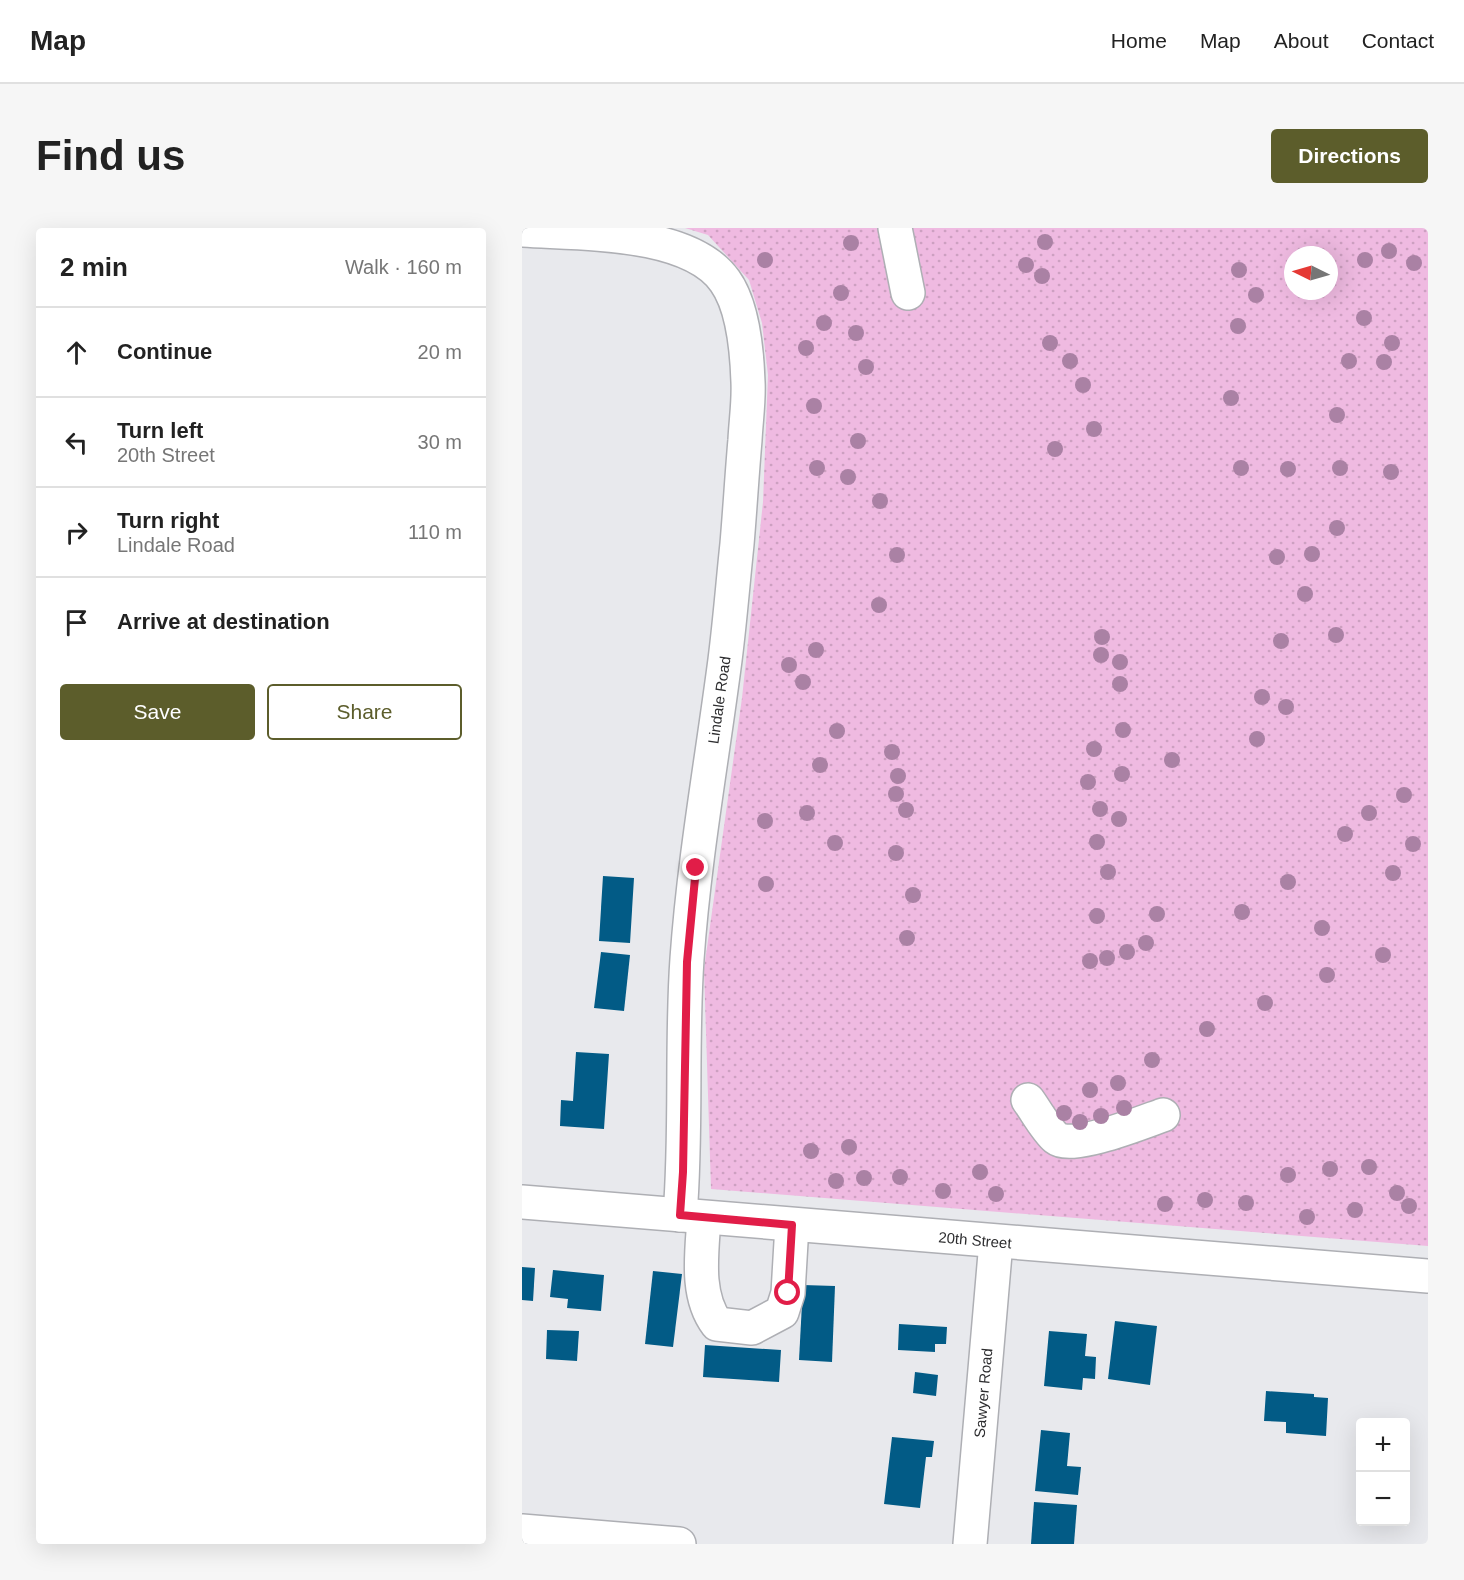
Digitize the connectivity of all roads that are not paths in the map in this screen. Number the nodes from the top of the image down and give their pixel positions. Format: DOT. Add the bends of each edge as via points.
graph roads {
  1 [pos="895,228"];
  2 [pos="522,230"];
  3 [pos="908,293"];
  4 [pos="1028,1100"];
  5 [pos="1163,1115"];
  6 [pos="522,1202"];
  7 [pos="692,1216"];
  8 [pos="792,1225"];
  9 [pos="996,1242"];
  10 [pos="1428,1276"];
  11 [pos="522,1531"];
  12 [pos="679,1544"];
  13 [pos="970,1544"];
  1 -- 3 [label="street"];
  2 -- 7 [label="street, Lindale Road" via="644,239 687,252 724,280 733,298 746,349 748,386 740,514 687,962 683,1172"];
  4 -- 5 [label="street" via="1055,1138 1064,1142 1089,1140"];
  6 -- 7 [label="street, 20th Street"];
  7 -- 8 [label="street, 20th Street"];
  7 -- 8 [label="street, Lindale Road" via="709,1313 717,1324 752,1328 782,1312 788,1293"];
  8 -- 9 [label="street, 20th Street"];
  9 -- 10 [label="street, 20th Street"];
  9 -- 13 [label="street, Sawyer Road"];
  11 -- 12 [label="street"];
}
